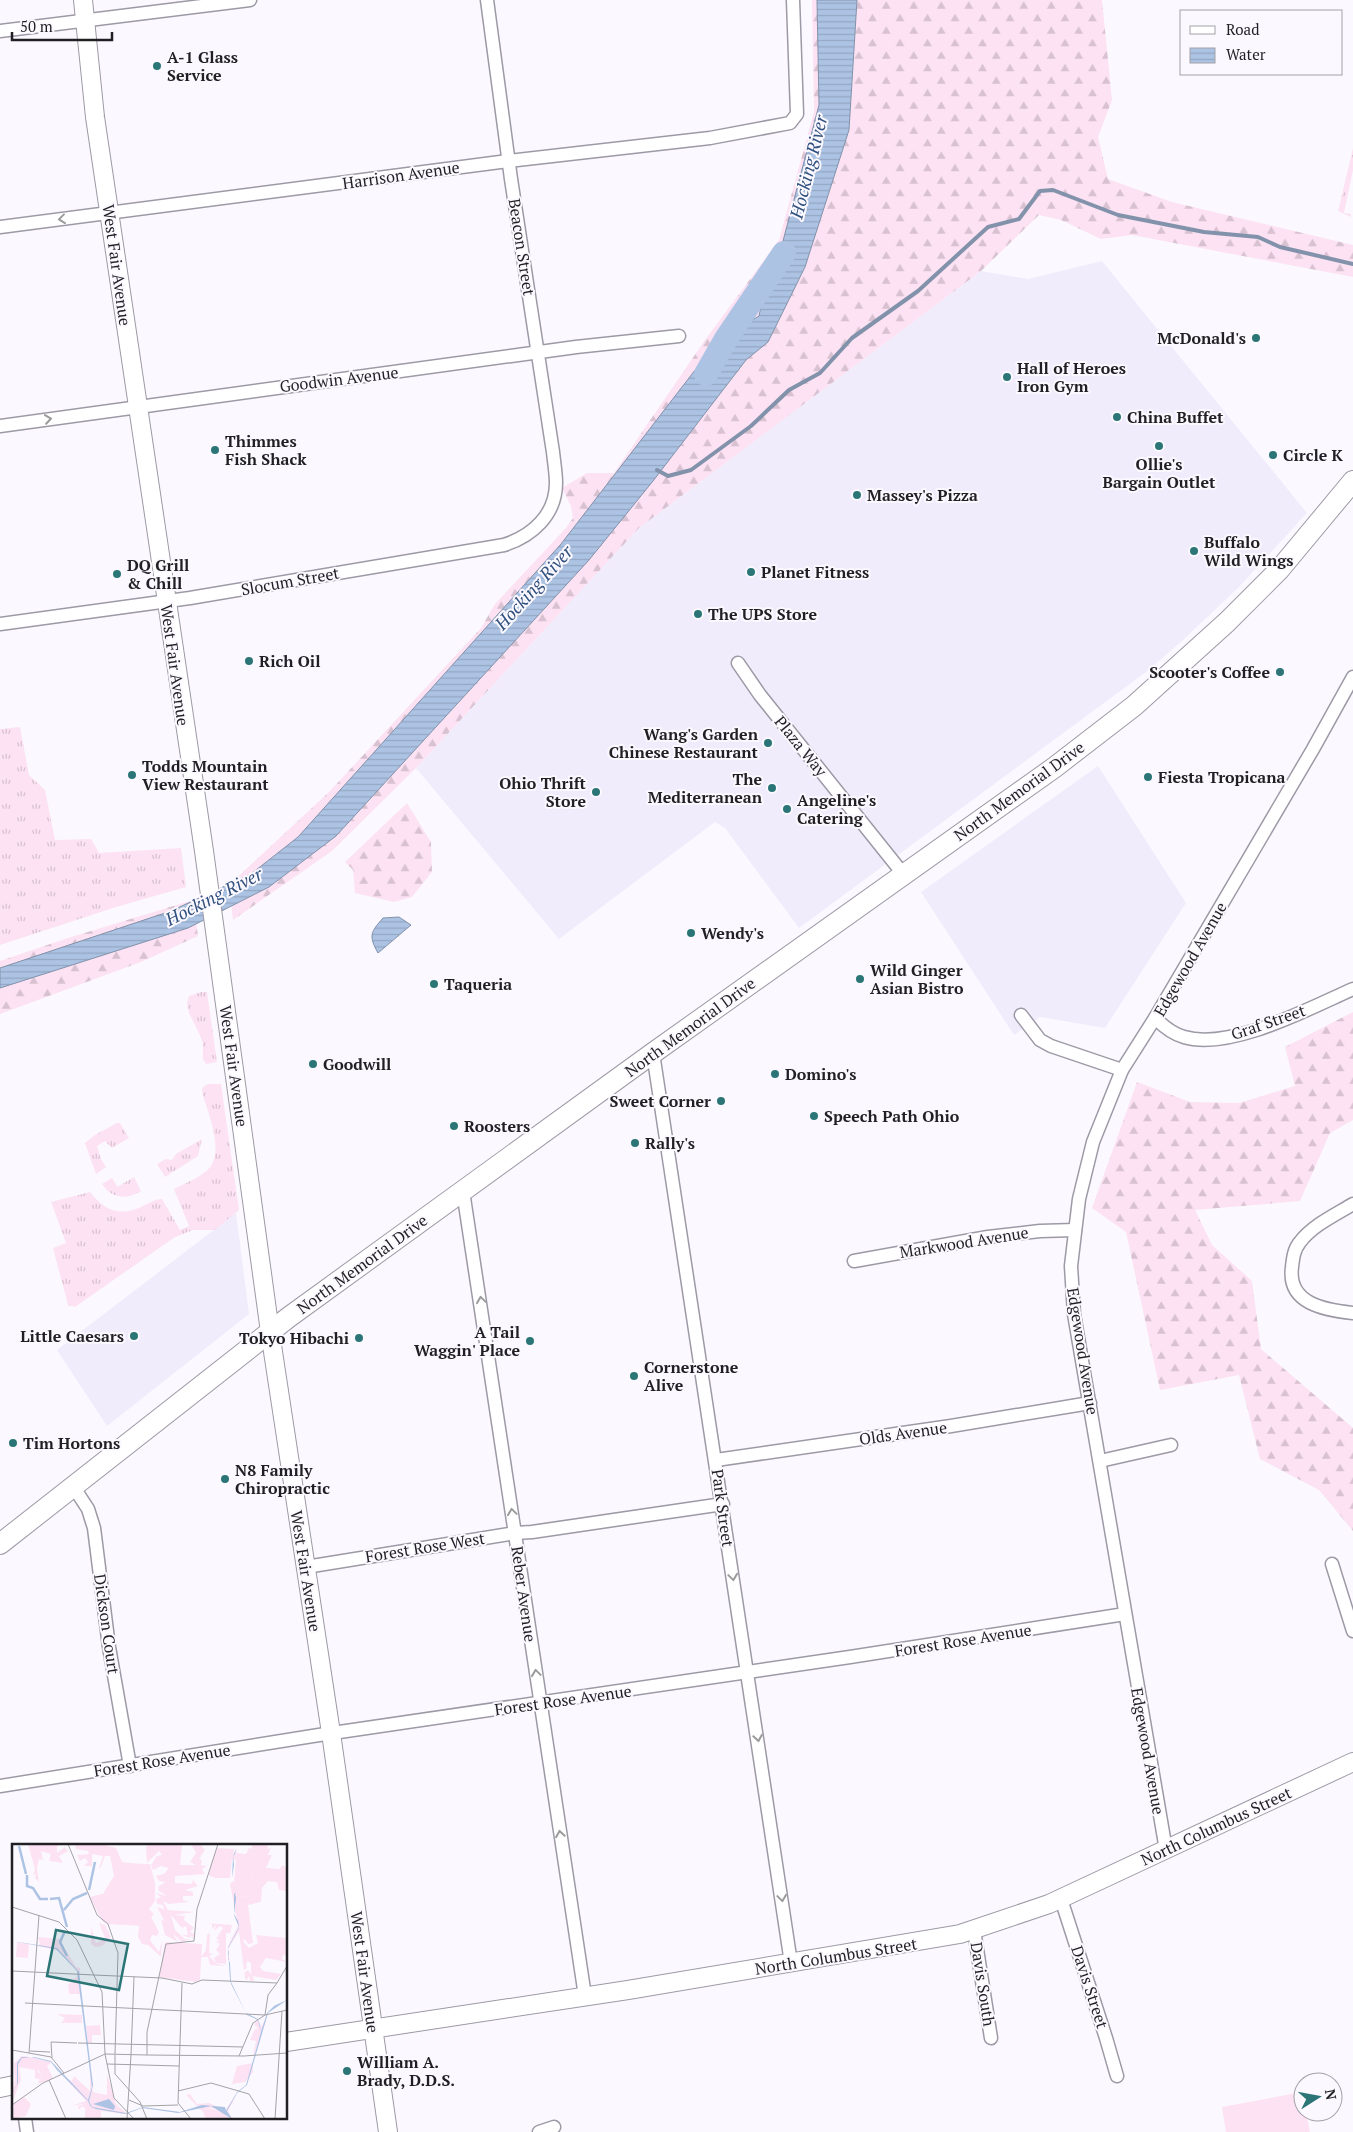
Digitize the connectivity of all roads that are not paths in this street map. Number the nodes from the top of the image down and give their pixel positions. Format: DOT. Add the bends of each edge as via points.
graph roads {
  1 [pos="83,0"];
  2 [pos="250,0"];
  3 [pos="487,0"];
  4 [pos="793,0"];
  5 [pos="86,20"];
  6 [pos="0,31"];
  7 [pos="508,161"];
  8 [pos="110,213"];
  9 [pos="0,227"];
  10 [pos="678,336"];
  11 [pos="537,353"];
  12 [pos="138,407"];
  13 [pos="0,426"];
  14 [pos="1353,481"];
  15 [pos="555,494"];
  16 [pos="166,602"];
  17 [pos="0,624"];
  18 [pos="738,663"];
  19 [pos="1353,677"];
  20 [pos="1348,698"];
  21 [pos="904,875"];
  22 [pos="1353,990"];
  23 [pos="1021,1015"];
  24 [pos="1155,1018"];
  25 [pos="654,1053"];
  26 [pos="1122,1070"];
  27 [pos="463,1191"];
  28 [pos="1353,1204"];
  29 [pos="1075,1230"];
  30 [pos="854,1261"];
  31 [pos="1353,1313"];
  32 [pos="270,1332"];
  33 [pos="1090,1403"];
  34 [pos="1171,1445"];
  35 [pos="716,1460"];
  36 [pos="1100,1461"];
  37 [pos="73,1486"];
  38 [pos="723,1504"];
  39 [pos="515,1533"];
  40 [pos="0,1544"];
  41 [pos="1332,1564"];
  42 [pos="306,1566"];
  43 [pos="1126,1614"];
  44 [pos="1353,1631"];
  45 [pos="748,1672"];
  46 [pos="540,1703"];
  47 [pos="331,1733"];
  48 [pos="1353,1762"];
  49 [pos="130,1766"];
  50 [pos="0,1786"];
  51 [pos="1166,1850"];
  52 [pos="1061,1899"];
  53 [pos="974,1930"];
  54 [pos="791,1964"];
  55 [pos="585,1996"];
  56 [pos="374,2028"];
  57 [pos="991,2038"];
  58 [pos="288,2042"];
  59 [pos="1117,2076"];
  60 [pos="554,2127"];
  61 [pos="388,2132"];
  62 [pos="539,2132"];
  1 -- 5 [label="main road, West Fair Avenue"];
  2 -- 5 [label="street"];
  3 -- 7 [label="street, Beacon Street"];
  4 -- 7 [label="street, Harrison Avenue" via="797,114 790,123 710,138"];
  5 -- 6 [label="street"];
  5 -- 8 [label="main road, West Fair Avenue" via="95,117"];
  7 -- 8 [label="street, Harrison Avenue"];
  7 -- 11 [label="street, Beacon Street"];
  8 -- 9 [label="street, Harrison Avenue, one-way"];
  8 -- 12 [label="main road, West Fair Avenue"];
  10 -- 11 [label="street, Goodwin Avenue"];
  11 -- 12 [label="street, Goodwin Avenue"];
  11 -- 15 [label="street, Beacon Street" via="547,408"];
  13 -- 12 [label="street, Goodwin Avenue, one-way"];
  12 -- 16 [label="main road, West Fair Avenue"];
  14 -- 21 [label="main road, North Memorial Drive" via="1279,570 1178,669 1055,767"];
  15 -- 16 [label="street, Slocum Street" via="539,525 522,538 504,545"];
  16 -- 17 [label="street, Slocum Street"];
  16 -- 32 [label="main road, West Fair Avenue"];
  18 -- 21 [label="street, Plaza Way"];
  19 -- 20 [label="street, Edgewood Avenue"];
  20 -- 24 [label="street, Edgewood Avenue"];
  21 -- 25 [label="main road, North Memorial Drive"];
  22 -- 24 [label="street, Graf Street" via="1246,1033 1227,1037 1198,1040 1182,1037"];
  23 -- 26 [label="street" via="1040,1040 1051,1046"];
  24 -- 26 [label="street, Edgewood Avenue"];
  25 -- 27 [label="main road, North Memorial Drive"];
  25 -- 35 [label="street, Park Street"];
  26 -- 29 [label="street, Edgewood Avenue" via="1093,1142 1078,1199"];
  27 -- 32 [label="main road, North Memorial Drive"];
  39 -- 27 [label="street, Reber Avenue, one-way"];
  28 -- 31 [label="street" via="1301,1240 1293,1257 1290,1276 1298,1294 1315,1306"];
  29 -- 30 [label="street, Markwood Avenue" via="988,1237"];
  29 -- 33 [label="street, Edgewood Avenue" via="1072,1294"];
  32 -- 37 [label="main road, North Memorial Drive"];
  32 -- 42 [label="main road, West Fair Avenue"];
  33 -- 35 [label="street, Olds Avenue"];
  33 -- 36 [label="street, Edgewood Avenue"];
  34 -- 36 [label="street"];
  35 -- 38 [label="street, Park Street"];
  36 -- 43 [label="street, Edgewood Avenue"];
  37 -- 40 [label="main road, North Memorial Drive"];
  37 -- 49 [label="street, Dickson Court" via="88,1509 94,1528"];
  38 -- 39 [label="street, Forest Rose West"];
  38 -- 45 [label="street, Park Street, one-way"];
  39 -- 42 [label="street, Forest Rose West"];
  46 -- 39 [label="street, Reber Avenue, one-way"];
  41 -- 44 [label="street"];
  42 -- 47 [label="main road, West Fair Avenue"];
  43 -- 45 [label="street, Forest Rose Avenue"];
  43 -- 51 [label="street, Edgewood Avenue"];
  45 -- 46 [label="street, Forest Rose Avenue"];
  45 -- 54 [label="street, Park Street, one-way"];
  46 -- 47 [label="street, Forest Rose Avenue"];
  55 -- 46 [label="street, Reber Avenue, one-way"];
  47 -- 49 [label="street, Forest Rose Avenue"];
  47 -- 56 [label="main road, West Fair Avenue"];
  48 -- 51 [label="main road, North Columbus Street"];
  49 -- 50 [label="street, Forest Rose Avenue"];
  51 -- 52 [label="main road, North Columbus Street"];
  52 -- 53 [label="main road, North Columbus Street"];
  52 -- 59 [label="street, Davis Street"];
  53 -- 54 [label="main road, North Columbus Street" via="936,1940"];
  53 -- 57 [label="street, Davis South"];
  54 -- 55 [label="main road, North Columbus Street"];
  55 -- 56 [label="main road, North Columbus Street"];
  56 -- 58 [label="main road, North Columbus Street"];
  56 -- 61 [label="main road, West Fair Avenue"];
  60 -- 62 [label="street"];
}
